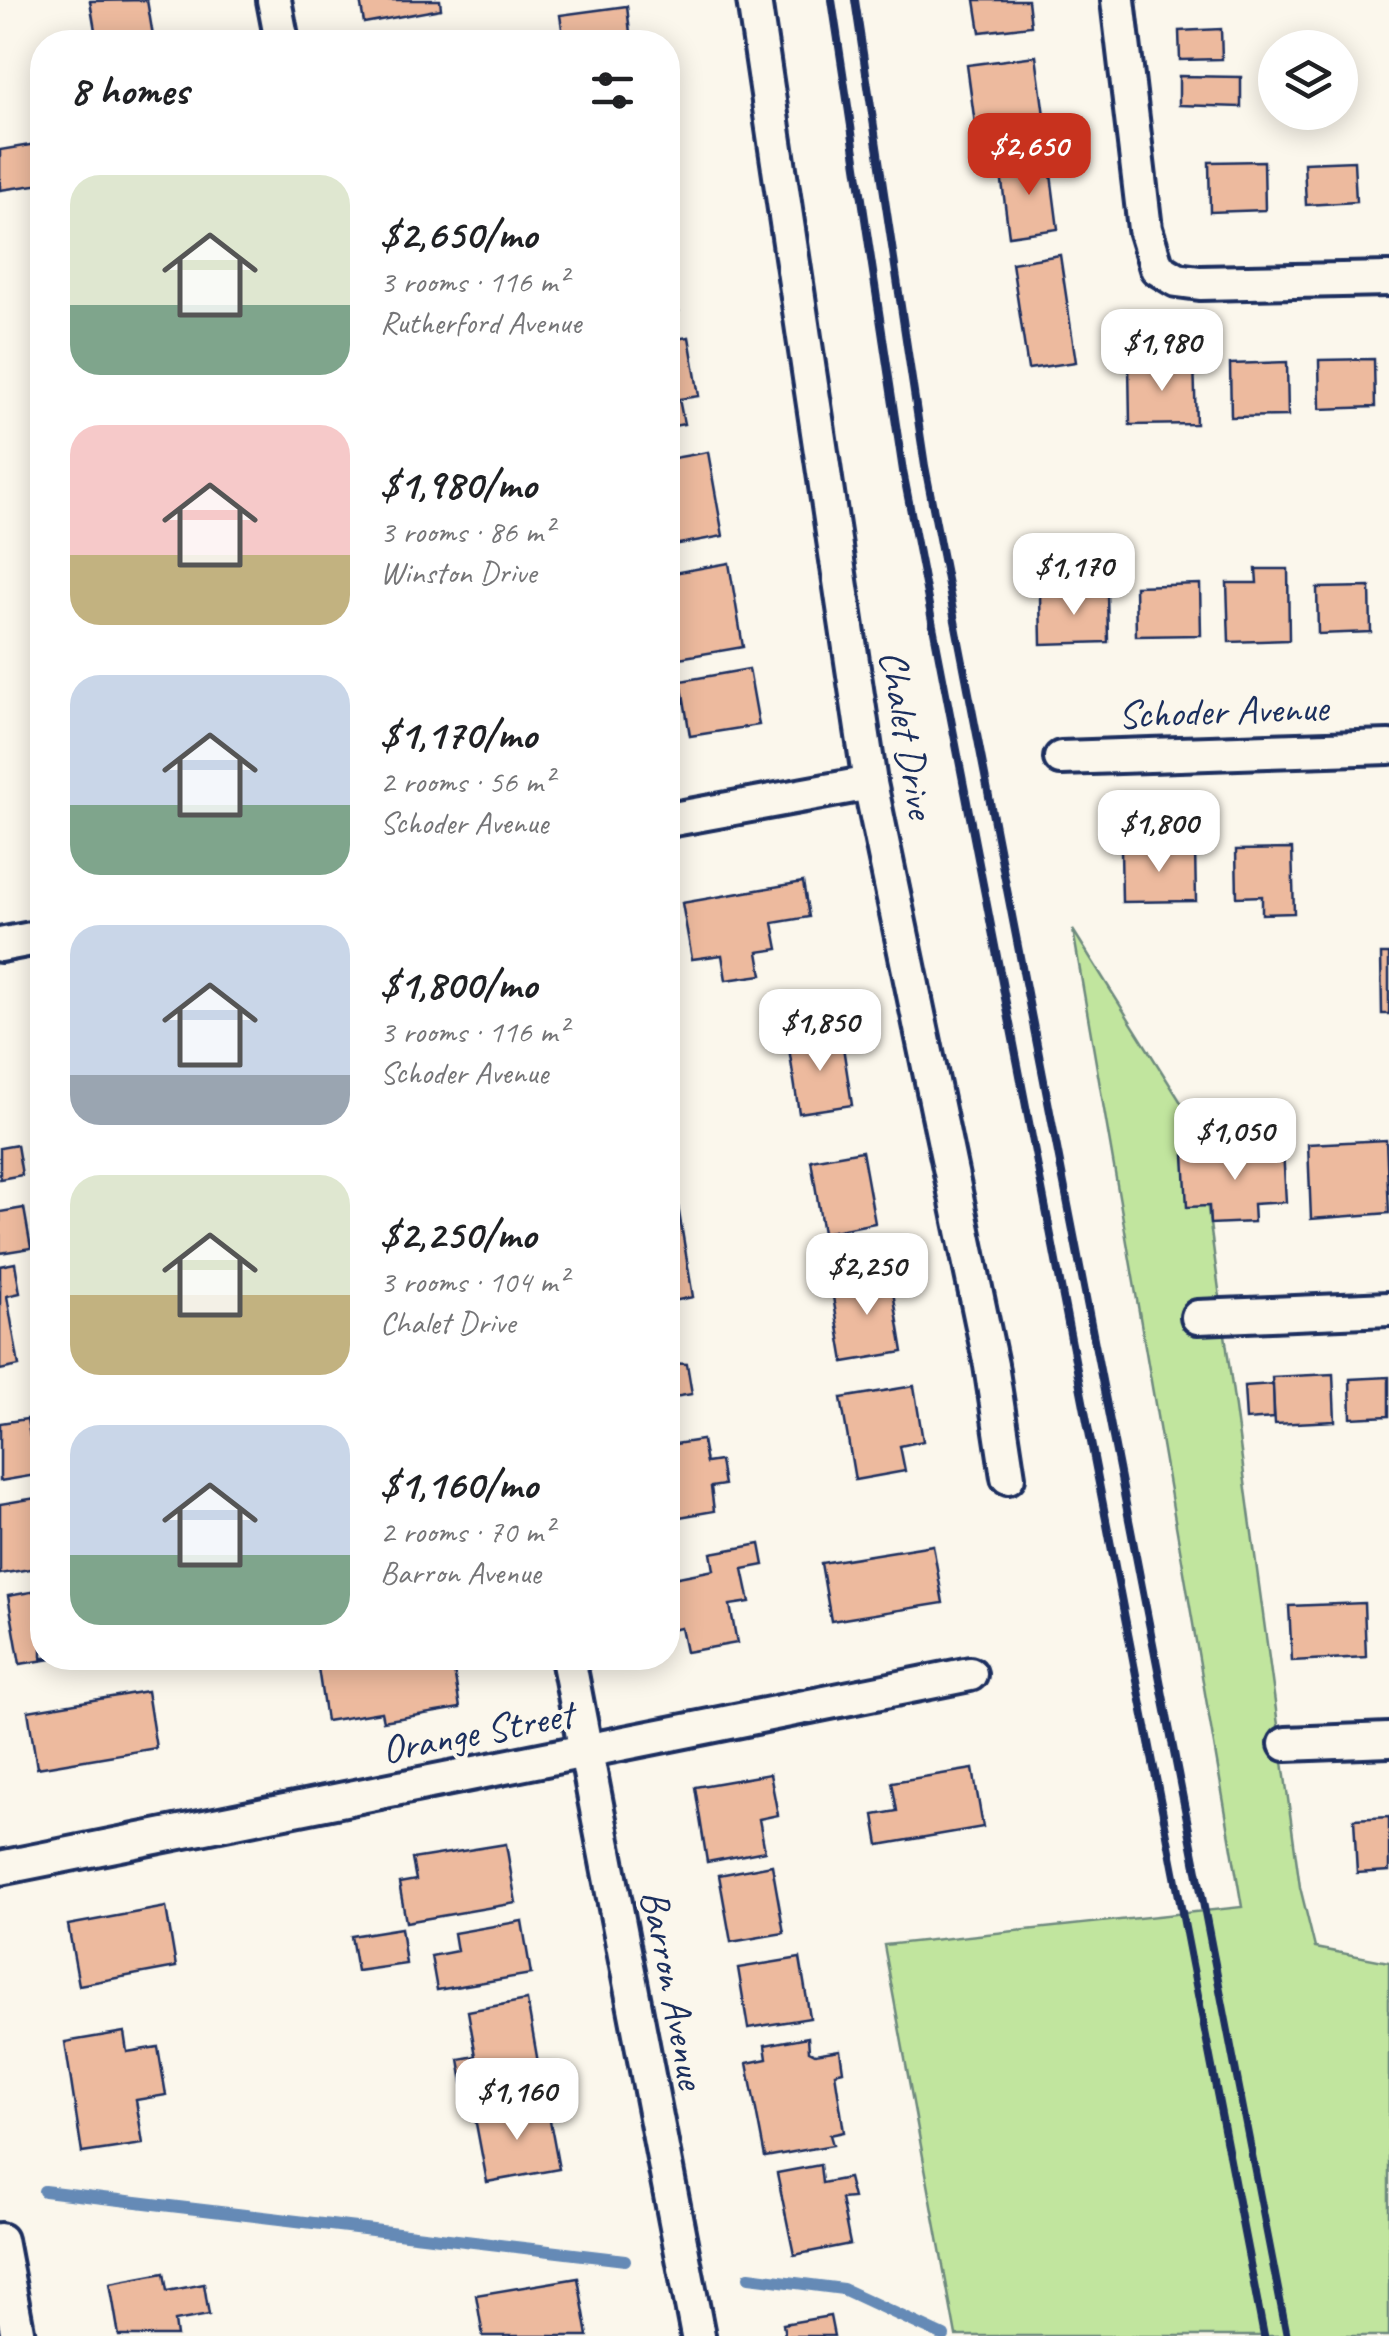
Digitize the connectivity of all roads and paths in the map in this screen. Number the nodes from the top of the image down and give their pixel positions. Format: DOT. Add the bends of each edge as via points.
graph roads {
  1 [pos="274,0"];
  2 [pos="754,0"];
  3 [pos="1118,0"];
  4 [pos="280,30"];
  5 [pos="1389,280"];
  6 [pos="1389,746"];
  7 [pos="1060,758"];
  8 [pos="870,783"];
  9 [pos="680,818"];
  10 [pos="30,939"];
  11 [pos="0,945"];
  12 [pos="1389,1309"];
  13 [pos="1198,1316"];
  14 [pos="1008,1476"];
  15 [pos="570,1670"];
  16 [pos="970,1674"];
  17 [pos="1389,1740"];
  18 [pos="1286,1744"];
  19 [pos="585,1754"];
  20 [pos="0,1868"];
  21 [pos="0,2242"];
  22 [pos="18,2336"];
  23 [pos="698,2336"];
  1 -- 4 [label="street"];
  2 -- 8 [label="street, Chalet Drive"];
  3 -- 5 [label="street" via="1145,229 1158,268 1200,283"];
  6 -- 7 [label="street, Schoder Avenue"];
  8 -- 9 [label="street"];
  8 -- 14 [label="street, Chalet Drive" via="991,1364"];
  10 -- 11 [label="street"];
  12 -- 13 [label="street"];
  15 -- 19 [label="street, Barron Avenue"];
  16 -- 19 [label="street, Orange Street"];
  17 -- 18 [label="street"];
  19 -- 20 [label="street, Orange Street"];
  19 -- 23 [label="street, Barron Avenue"];
  21 -- 22 [label="street"];
}
